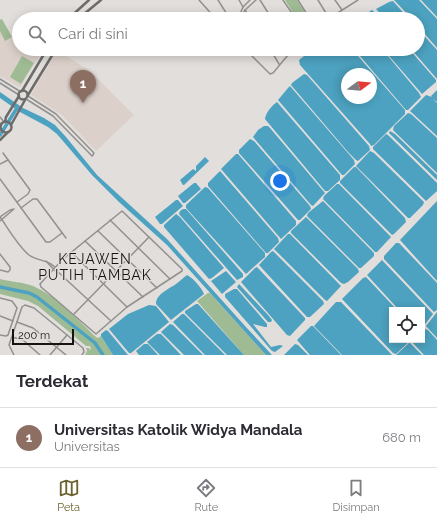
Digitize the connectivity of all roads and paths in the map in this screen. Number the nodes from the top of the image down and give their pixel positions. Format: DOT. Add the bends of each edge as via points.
graph roads {
  1 [pos="89,0"];
  2 [pos="102,0"];
  3 [pos="199,0"];
  4 [pos="218,0"];
  5 [pos="239,0"];
  6 [pos="250,0"];
  7 [pos="256,0"];
  8 [pos="260,0"];
  9 [pos="283,0"];
  10 [pos="298,0"];
  11 [pos="318,0"];
  12 [pos="335,0"];
  13 [pos="358,0"];
  14 [pos="353,1"];
  15 [pos="243,7"];
  16 [pos="245,10"];
  17 [pos="342,10"];
  18 [pos="76,12"];
  19 [pos="87,12"];
  20 [pos="210,12"];
  21 [pos="226,12"];
  22 [pos="241,12"];
  23 [pos="268,12"];
  24 [pos="291,12"];
  25 [pos="306,12"];
  26 [pos="325,12"];
  27 [pos="339,12"];
  28 [pos="43,56"];
  29 [pos="52,56"];
  30 [pos="252,56"];
  31 [pos="274,56"];
  32 [pos="287,56"];
  33 [pos="280,65"];
  34 [pos="0,79"];
  35 [pos="0,83"];
  36 [pos="21,91"];
  37 [pos="19,96"];
  38 [pos="27,98"];
  39 [pos="0,117"];
  40 [pos="2,123"];
  41 [pos="67,125"];
  42 [pos="11,126"];
  43 [pos="64,128"];
  44 [pos="0,130"];
  45 [pos="8,132"];
  46 [pos="0,140"];
  47 [pos="3,153"];
  48 [pos="8,160"];
  49 [pos="0,164"];
  50 [pos="0,179"];
  51 [pos="17,202"];
  52 [pos="19,205"];
  53 [pos="21,208"];
  54 [pos="0,218"];
  55 [pos="110,220"];
  56 [pos="98,230"];
  57 [pos="62,233"];
  58 [pos="149,236"];
  59 [pos="66,238"];
  60 [pos="85,241"];
  61 [pos="138,248"];
  62 [pos="71,252"];
  63 [pos="0,254"];
  64 [pos="127,259"];
  65 [pos="54,268"];
  66 [pos="0,270"];
  67 [pos="116,271"];
  68 [pos="171,279"];
  69 [pos="103,283"];
  70 [pos="157,288"];
  71 [pos="143,297"];
  72 [pos="0,298"];
  73 [pos="88,300"];
  74 [pos="127,307"];
  75 [pos="74,314"];
  76 [pos="0,316"];
  77 [pos="111,320"];
  78 [pos="13,321"];
  79 [pos="17,322"];
  80 [pos="0,335"];
  81 [pos="67,335"];
  82 [pos="12,337"];
  83 [pos="57,347"];
  84 [pos="33,350"];
  85 [pos="34,354"];
  86 [pos="14,355"];
  87 [pos="40,355"];
  88 [pos="50,355"];
  89 [pos="66,355"];
  90 [pos="82,355"];
  1 -- 18 [label="street"];
  2 -- 19 [label="street"];
  3 -- 20 [label="street"];
  4 -- 21 [label="street"];
  5 -- 15 [label="street"];
  6 -- 15 [label="street"];
  7 -- 16 [label="street"];
  8 -- 23 [label="street"];
  9 -- 24 [label="street"];
  10 -- 25 [label="street"];
  11 -- 26 [label="street"];
  12 -- 17 [label="street"];
  13 -- 14 [label="street"];
  14 -- 17 [label="street"];
  15 -- 22 [label="street"];
  17 -- 27 [label="street"];
  28 -- 36 [label="street"];
  29 -- 38 [label="street"];
  30 -- 33 [label="street" via="269,74"];
  31 -- 33 [label="street"];
  32 -- 33 [label="street"];
  34 -- 36 [label="street"];
  35 -- 37 [label="street"];
  36 -- 37 [label="street"];
  36 -- 38 [label="street" via="26,92"];
  37 -- 38 [label="street" via="21,100"];
  37 -- 40 [label="street"];
  38 -- 41 [label="street" via="56,114"];
  38 -- 42 [label="street"];
  38 -- 43 [label="street" via="53,116"];
  39 -- 40 [label="street"];
  40 -- 42 [label="street" via="9,122"];
  40 -- 44 [label="street"];
  41 -- 43 [label="street"];
  41 -- 43 [label="street" via="94,153 93,156"];
  42 -- 45 [label="street"];
  44 -- 45 [label="street"];
  45 -- 46 [label="street"];
  47 -- 48 [label="street"];
  48 -- 49 [label="street"];
  48 -- 51 [label="street" via="30,190"];
  50 -- 51 [label="street"];
  51 -- 52 [label="street"];
  52 -- 53 [label="street"];
  52 -- 54 [label="street"];
  53 -- 57 [label="street" via="46,242"];
  53 -- 57 [label="street" via="32,199 37,199"];
  54 -- 65 [label="street" via="27,254 49,262"];
  55 -- 56 [label="street"];
  55 -- 58 [label="street" via="124,212"];
  55 -- 61 [label="street"];
  56 -- 60 [label="street"];
  56 -- 64 [label="street"];
  57 -- 59 [label="street"];
  58 -- 61 [label="street"];
  58 -- 68 [label="street" via="182,269 182,272"];
  60 -- 62 [label="street"];
  60 -- 67 [label="street"];
  61 -- 64 [label="street"];
  61 -- 68 [label="street"];
  62 -- 65 [label="street"];
  62 -- 69 [label="street"];
  63 -- 66 [label="street" via="10,267 8,272"];
  64 -- 67 [label="street"];
  64 -- 70 [label="street"];
  65 -- 73 [label="street"];
  65 -- 75 [label="street" via="40,284 41,287"];
  67 -- 69 [label="street"];
  67 -- 71 [label="street"];
  68 -- 70 [label="street"];
  69 -- 73 [label="street"];
  69 -- 74 [label="street"];
  70 -- 71 [label="street"];
  71 -- 74 [label="street"];
  72 -- 78 [label="street" via="12,301 16,305"];
  73 -- 75 [label="street"];
  73 -- 77 [label="street"];
  74 -- 77 [label="street"];
  75 -- 77 [label="street" via="96,333"];
  76 -- 78 [label="street"];
  78 -- 80 [label="street" via="8,336"];
  79 -- 81 [label="street" via="22,307 34,308"];
  79 -- 82 [label="street"];
  79 -- 83 [label="street" via="31,326"];
  81 -- 83 [label="street"];
  81 -- 90 [label="street" via="83,348"];
  82 -- 84 [label="street" via="23,340"];
  82 -- 86 [label="street" via="9,346"];
  83 -- 88 [label="street"];
  83 -- 89 [label="street"];
  84 -- 85 [label="street"];
  84 -- 87 [label="street"];
}
